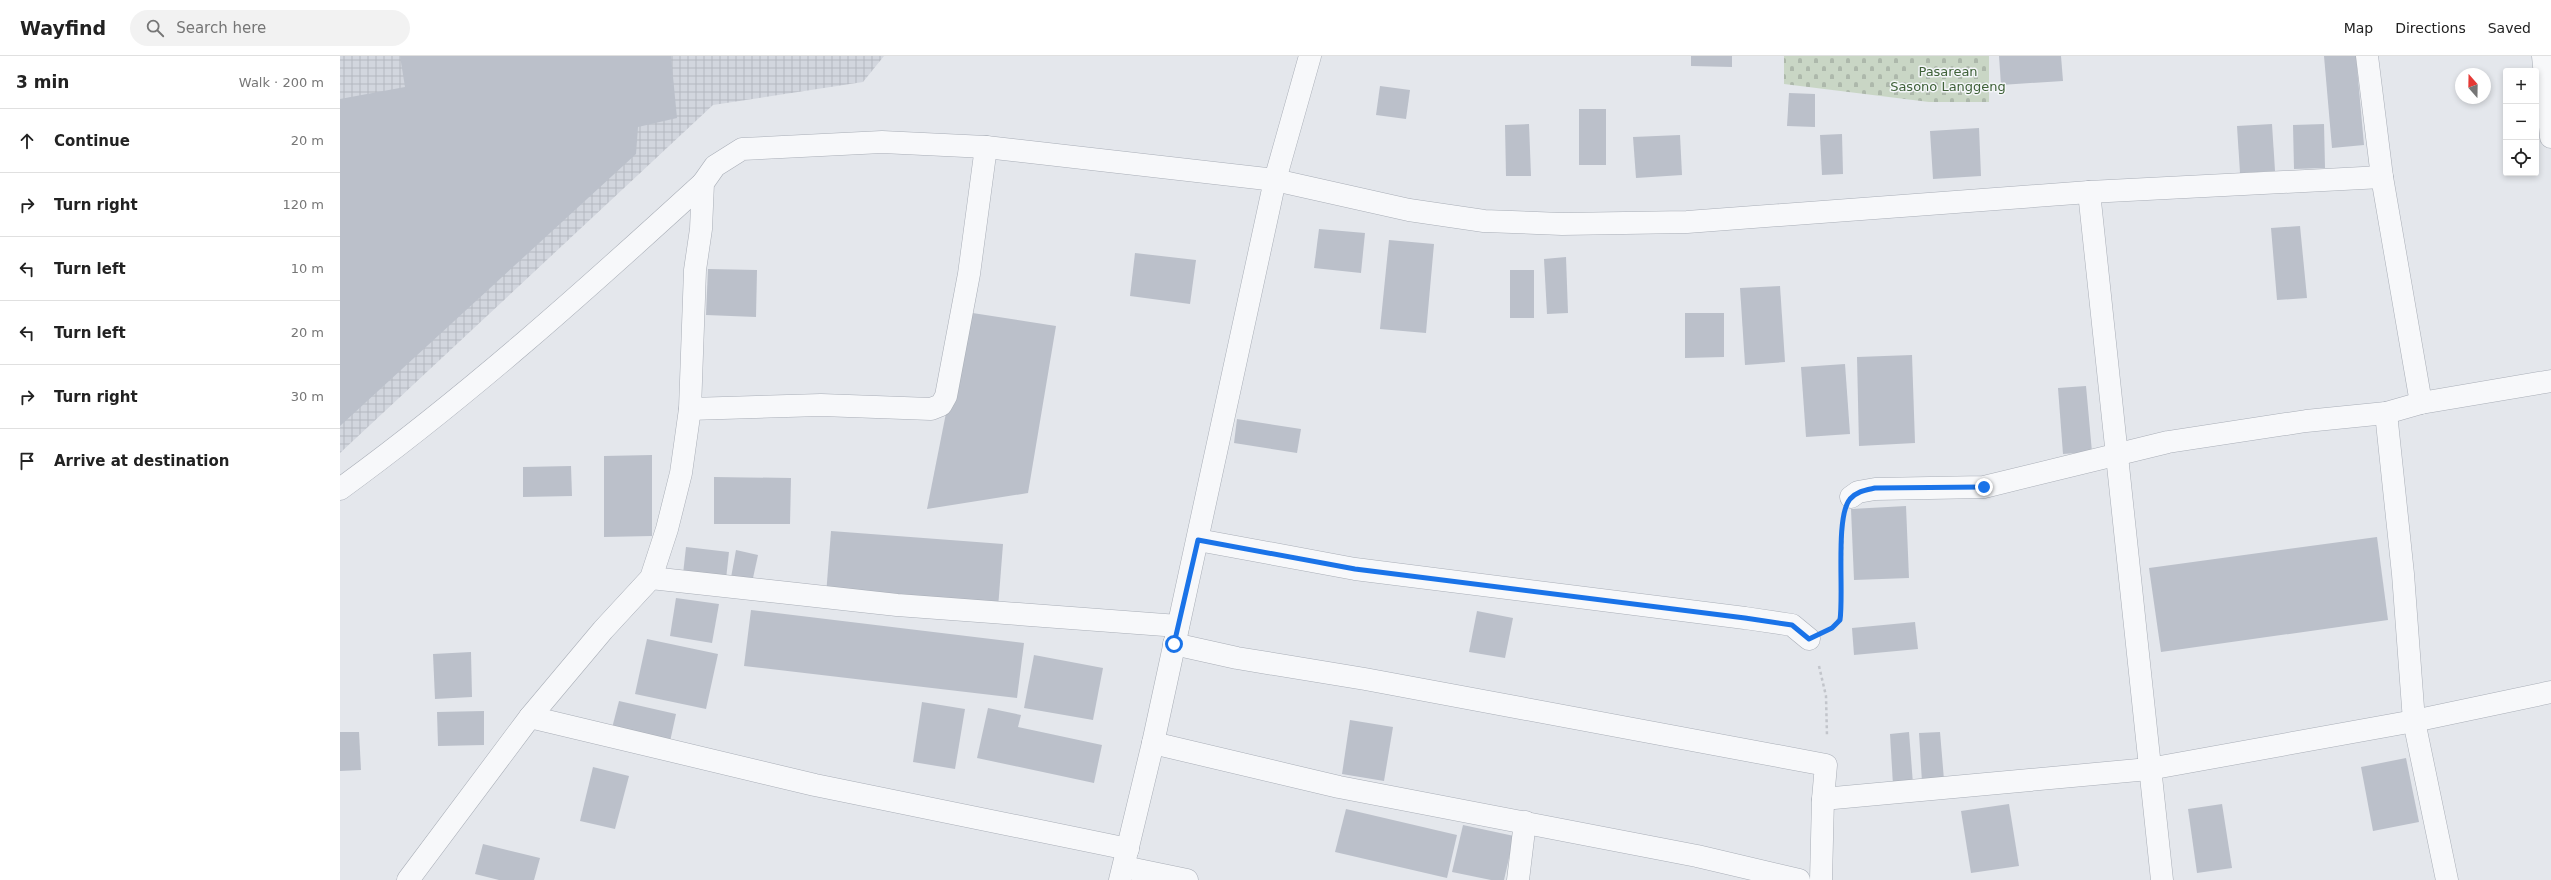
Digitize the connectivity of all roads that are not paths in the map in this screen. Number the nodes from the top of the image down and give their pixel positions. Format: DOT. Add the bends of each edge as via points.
graph roads {
  1 [pos="1310,56"];
  2 [pos="2367,56"];
  3 [pos="2543,56"];
  4 [pos="2551,137"];
  5 [pos="986,147"];
  6 [pos="2382,177"];
  7 [pos="1275,180"];
  8 [pos="703,183"];
  9 [pos="2089,192"];
  10 [pos="2551,381"];
  11 [pos="2421,403"];
  12 [pos="690,409"];
  13 [pos="2386,413"];
  14 [pos="2116,454"];
  15 [pos="340,490"];
  16 [pos="1851,497"];
  17 [pos="1198,540"];
  18 [pos="651,578"];
  19 [pos="1176,635"];
  20 [pos="1809,639"];
  21 [pos="2551,692"];
  22 [pos="530,717"];
  23 [pos="2414,722"];
  24 [pos="1153,744"];
  25 [pos="2149,769"];
  26 [pos="1823,799"];
  27 [pos="1525,822"];
  28 [pos="1124,865"];
  29 [pos="408,880"];
  30 [pos="1187,880"];
  31 [pos="1518,880"];
  32 [pos="1799,880"];
  33 [pos="1821,880"];
  34 [pos="2162,880"];
  35 [pos="2447,880"];
  1 -- 7 [label="street"];
  2 -- 6 [label="street"];
  3 -- 4 [label="street"];
  5 -- 7 [label="street"];
  5 -- 8 [label="street" via="882,142 742,149 715,166"];
  5 -- 12 [label="street" via="969,274 946,396 941,405 931,408 821,405"];
  6 -- 9 [label="street"];
  6 -- 11 [label="street"];
  7 -- 9 [label="street" via="1409,210 1484,221 1562,224 1687,222"];
  7 -- 17 [label="street"];
  8 -- 12 [label="street" via="701,229 695,270"];
  8 -- 15 [label="street" via="549,322 406,441"];
  9 -- 14 [label="street"];
  10 -- 11 [label="street"];
  11 -- 13 [label="street"];
  12 -- 18 [label="street" via="681,473"];
  13 -- 14 [label="street" via="2306,421 2168,442"];
  13 -- 23 [label="street" via="2403,574"];
  14 -- 16 [label="street" via="1984,487 1875,488"];
  14 -- 25 [label="street"];
  17 -- 19 [label="street"];
  17 -- 20 [label="street" via="1355,569 1792,625"];
  18 -- 19 [label="street"];
  18 -- 22 [label="street" via="603,630"];
  19 -- 24 [label="street"];
  19 -- 26 [label="street" via="1237,658 1365,679 1826,765"];
  21 -- 23 [label="street"];
  22 -- 28 [label="street" via="815,785"];
  22 -- 29 [label="street"];
  23 -- 25 [label="street"];
  23 -- 35 [label="street"];
  24 -- 27 [label="street" via="1339,787"];
  24 -- 28 [label="street"];
  25 -- 26 [label="street"];
  25 -- 34 [label="street"];
  26 -- 33 [label="street"];
  27 -- 31 [label="street"];
  27 -- 32 [label="street" via="1697,856"];
  28 -- 30 [label="street"];
}
